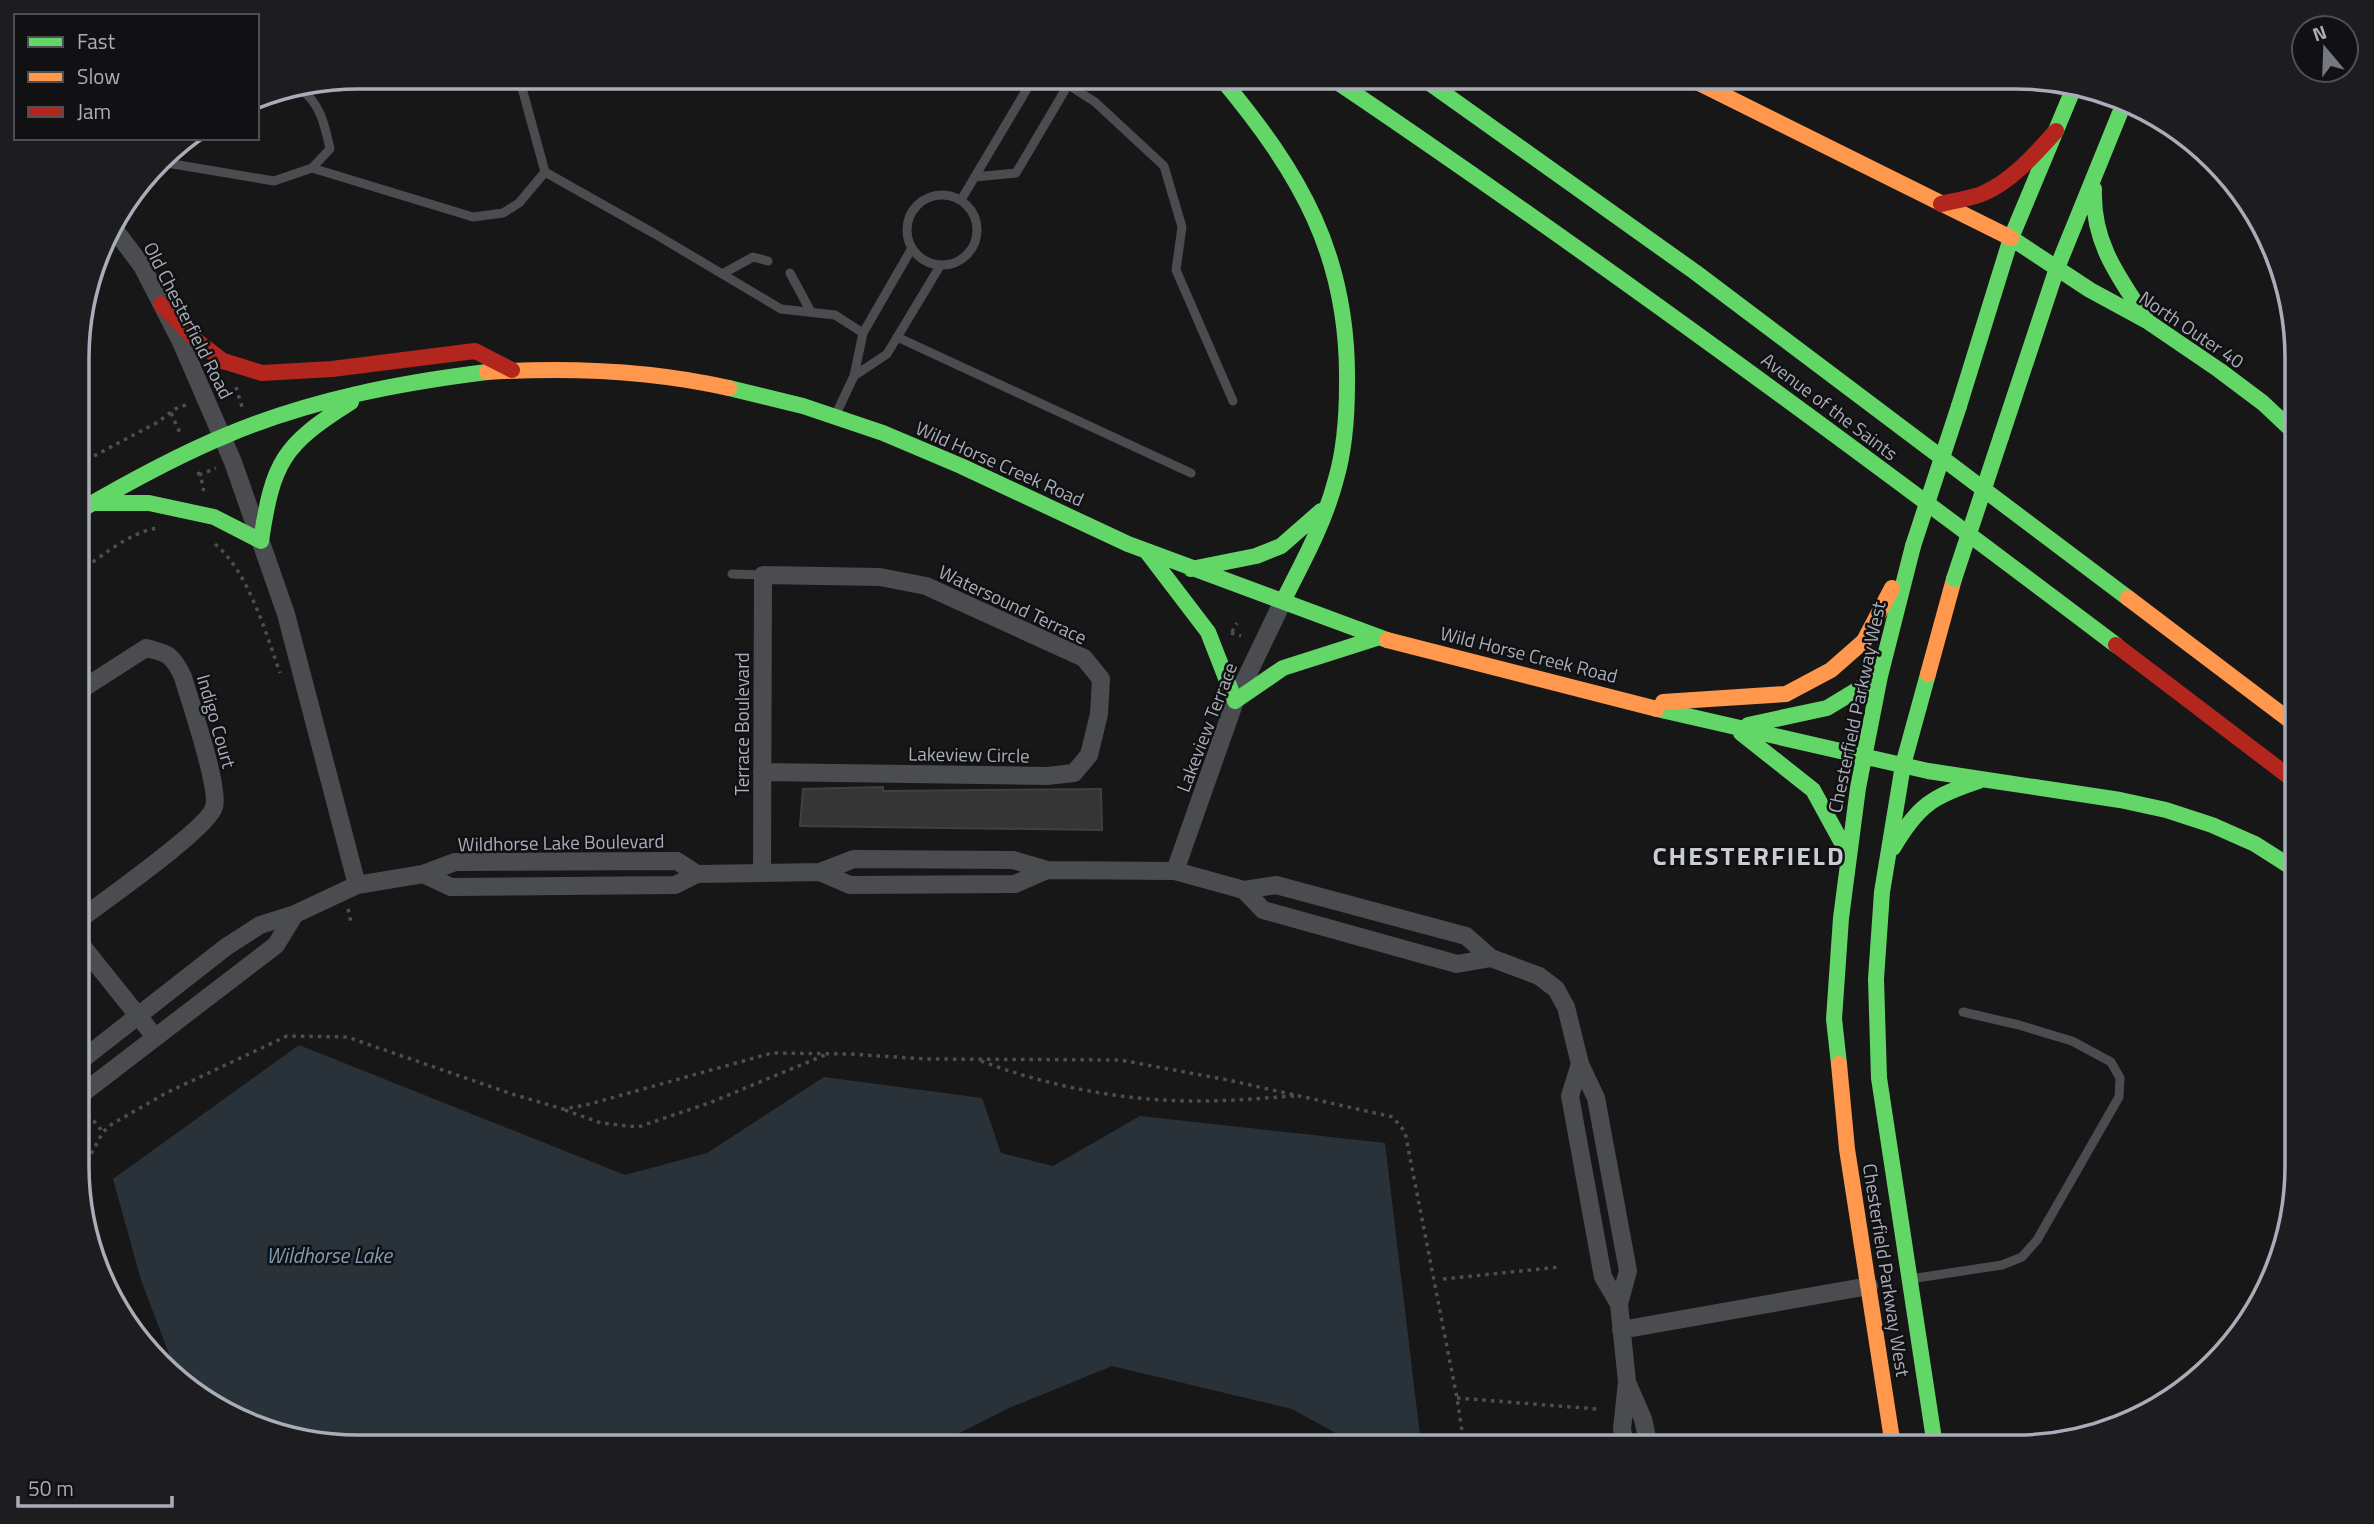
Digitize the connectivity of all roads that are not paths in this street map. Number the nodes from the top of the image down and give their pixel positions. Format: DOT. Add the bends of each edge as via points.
graph roads {
  1 [pos="522,89"];
  2 [pos="1027,89"];
  3 [pos="1066,89"];
  4 [pos="1074,89"];
  5 [pos="1229,89"];
  6 [pos="1348,89"];
  7 [pos="1438,89"];
  8 [pos="1711,89"];
  9 [pos="308,94"];
  10 [pos="2071,95"];
  11 [pos="2121,111"];
  12 [pos="2056,131"];
  13 [pos="172,164"];
  14 [pos="312,168"];
  15 [pos="2097,171"];
  16 [pos="545,172"];
  17 [pos="975,177"];
  18 [pos="961,200"];
  19 [pos="1941,204"];
  20 [pos="119,235"];
  21 [pos="2011,238"];
  22 [pos="912,248"];
  23 [pos="768,261"];
  24 [pos="940,266"];
  25 [pos="2057,268"];
  26 [pos="790,273"];
  27 [pos="722,274"];
  28 [pos="161,304"];
  29 [pos="811,312"];
  30 [pos="2147,321"];
  31 [pos="863,333"];
  32 [pos="897,337"];
  33 [pos="513,370"];
  34 [pos="854,376"];
  35 [pos="366,391"];
  36 [pos="1233,401"];
  37 [pos="835,417"];
  38 [pos="2285,424"];
  39 [pos="223,437"];
  40 [pos="1191,473"];
  41 [pos="94,503"];
  42 [pos="1329,503"];
  43 [pos="89,506"];
  44 [pos="261,541"];
  45 [pos="1146,552"];
  46 [pos="1907,568"];
  47 [pos="1191,569"];
  48 [pos="732,574"];
  49 [pos="763,575"];
  50 [pos="1283,601"];
  51 [pos="1377,638"];
  52 [pos="1880,676"];
  53 [pos="1101,679"];
  54 [pos="89,685"];
  55 [pos="1235,701"];
  56 [pos="1639,704"];
  57 [pos="2285,717"];
  58 [pos="1734,728"];
  59 [pos="1864,755"];
  60 [pos="1903,765"];
  61 [pos="762,772"];
  62 [pos="2285,774"];
  63 [pos="1983,780"];
  64 [pos="1848,855"];
  65 [pos="1888,859"];
  66 [pos="2285,862"];
  67 [pos="1047,870"];
  68 [pos="1175,871"];
  69 [pos="820,872"];
  70 [pos="762,873"];
  71 [pos="423,874"];
  72 [pos="697,874"];
  73 [pos="349,888"];
  74 [pos="1244,890"];
  75 [pos="89,912"];
  76 [pos="295,914"];
  77 [pos="89,954"];
  78 [pos="1491,958"];
  79 [pos="1963,1012"];
  80 [pos="139,1017"];
  81 [pos="155,1037"];
  82 [pos="89,1054"];
  83 [pos="1580,1064"];
  84 [pos="89,1088"];
  85 [pos="1889,1282"];
  86 [pos="1619,1304"];
  87 [pos="1621,1330"];
  88 [pos="1627,1382"];
  89 [pos="1623,1435"];
  90 [pos="1646,1435"];
  91 [pos="1893,1435"];
  92 [pos="1932,1435"];
  1 -- 16 [label="lane"];
  2 -- 17 [label="lane"];
  3 -- 17 [label="lane" via="1016,173"];
  4 -- 36 [label="lane" via="1095,102 1164,166 1182,227 1175,270"];
  5 -- 42 [label="main road" via="1286,161 1327,241 1339,279 1348,389 1341,459"];
  6 -- 62 [label="main road, Avenue of the Saints" via="1779,393"];
  7 -- 57 [label="main road, Avenue of the Saints" via="1695,272"];
  8 -- 19 [label="main road, North Outer 40"];
  9 -- 14 [label="lane" via="323,119 330,149"];
  10 -- 12 [label="main road, Chesterfield Parkway West"];
  11 -- 15 [label="main road, Chesterfield Parkway West"];
  12 -- 19 [label="main road" via="1998,185"];
  12 -- 21 [label="main road, Chesterfield Parkway West"];
  13 -- 14 [label="lane" via="274,181"];
  14 -- 16 [label="lane" via="472,217 503,213 519,203"];
  15 -- 25 [label="main road, Chesterfield Parkway West"];
  15 -- 30 [label="main road" via="2095,229 2110,263"];
  16 -- 27 [label="lane"];
  17 -- 18 [label="lane"];
  18 -- 22 [label="lane" via="938,195 917,205 907,226"];
  18 -- 24 [label="lane" via="976,218 976,241 962,259"];
  19 -- 21 [label="main road, North Outer 40"];
  20 -- 28 [label="street, Old Chesterfield Road" via="142,266"];
  21 -- 25 [label="main road, North Outer 40"];
  21 -- 46 [label="main road, Chesterfield Parkway West, bridge"];
  22 -- 24 [label="lane" via="919,257"];
  22 -- 31 [label="lane"];
  23 -- 27 [label="lane" via="753,257"];
  24 -- 32 [label="lane"];
  25 -- 30 [label="main road, North Outer 40"];
  25 -- 60 [label="main road, Chesterfield Parkway West, bridge" via="1954,579"];
  26 -- 29 [label="lane"];
  27 -- 29 [label="lane" via="781,309"];
  28 -- 33 [label="main road" via="223,361 262,373 475,351"];
  28 -- 39 [label="street, Old Chesterfield Road"];
  29 -- 31 [label="lane" via="835,315"];
  30 -- 38 [label="main road, North Outer 40"];
  31 -- 34 [label="lane"];
  32 -- 34 [label="lane" via="887,354"];
  32 -- 40 [label="lane"];
  33 -- 35 [label="main road, Wild Horse Creek Road"];
  33 -- 37 [label="main road, Wild Horse Creek Road" via="634,373 685,380 761,394"];
  34 -- 37 [label="lane"];
  35 -- 39 [label="main road, Wild Horse Creek Road"];
  35 -- 44 [label="main road" via="309,431 282,461 268,496"];
  37 -- 45 [label="main road, Wild Horse Creek Road" via="956,464"];
  39 -- 41 [label="main road, Wild Horse Creek Road"];
  39 -- 44 [label="street, Old Chesterfield Road"];
  41 -- 43 [label="main road, Wild Horse Creek Road"];
  41 -- 44 [label="main road" via="149,503 215,517"];
  42 -- 47 [label="main road" via="1281,545 1256,556"];
  42 -- 50 [label="main road"];
  44 -- 73 [label="street, Old Chesterfield Road" via="286,614"];
  45 -- 47 [label="main road, Wild Horse Creek Road"];
  45 -- 55 [label="main road" via="1209,632"];
  46 -- 52 [label="main road, Chesterfield Parkway West"];
  46 -- 56 [label="main road" via="1864,641 1831,670 1786,694"];
  47 -- 50 [label="main road, Wild Horse Creek Road"];
  48 -- 49 [label="lane, Watersound Terrace"];
  49 -- 53 [label="street, Watersound Terrace" via="880,577 926,586 1084,658"];
  49 -- 61 [label="street, Terrace Boulevard"];
  50 -- 51 [label="main road, Wild Horse Creek Road"];
  50 -- 55 [label="street, Lakeview Terrace"];
  51 -- 55 [label="main road" via="1283,668"];
  51 -- 56 [label="main road, Wild Horse Creek Road"];
  52 -- 58 [label="main road" via="1827,708"];
  52 -- 59 [label="main road, Chesterfield Parkway West"];
  53 -- 61 [label="street, Lakeview Circle" via="1089,755 1074,773"];
  54 -- 75 [label="street, Indigo Court" via="146,648 164,652 176,662 183,677 214,786 214,808 198,829"];
  55 -- 68 [label="street, Lakeview Terrace"];
  56 -- 58 [label="main road, Wild Horse Creek Road"];
  58 -- 59 [label="main road, Wild Horse Creek Road"];
  58 -- 64 [label="main road" via="1812,790"];
  59 -- 60 [label="main road, Wild Horse Creek Road"];
  59 -- 64 [label="main road, Chesterfield Parkway West"];
  60 -- 63 [label="main road, Wild Horse Creek Road"];
  60 -- 65 [label="main road, Chesterfield Parkway West"];
  61 -- 70 [label="street, Terrace Boulevard"];
  63 -- 65 [label="main road" via="1925,802"];
  63 -- 66 [label="main road, Wild Horse Creek Road" via="2142,803 2239,834"];
  64 -- 85 [label="main road, Chesterfield Parkway West" via="1834,1033 1847,1149"];
  65 -- 85 [label="main road, Chesterfield Parkway West" via="1876,979"];
  67 -- 68 [label="street, Wildhorse Lake Boulevard"];
  67 -- 69 [label="street, Wildhorse Lake Boulevard" via="1013,860 854,859"];
  67 -- 69 [label="street, Wildhorse Lake Boulevard" via="1016,884 905,885 850,885"];
  68 -- 74 [label="street, Wildhorse Lake Boulevard"];
  69 -- 70 [label="street, Wildhorse Lake Boulevard"];
  70 -- 72 [label="street, Wildhorse Lake Boulevard"];
  71 -- 72 [label="street, Wildhorse Lake Boulevard" via="451,887 675,885"];
  71 -- 72 [label="street, Wildhorse Lake Boulevard" via="454,862 677,861"];
  71 -- 73 [label="street, Wildhorse Lake Boulevard"];
  73 -- 76 [label="street, Wildhorse Lake Boulevard"];
  74 -- 78 [label="street, Wildhorse Lake Boulevard" via="1276,885 1466,936"];
  74 -- 78 [label="street, Wildhorse Lake Boulevard" via="1263,910 1457,964"];
  76 -- 80 [label="street, Wildhorse Lake Boulevard" via="260,925 226,947"];
  76 -- 81 [label="street" via="276,945"];
  77 -- 80 [label="street"];
  78 -- 83 [label="street, Wildhorse Lake Boulevard" via="1539,976 1556,989 1566,1007"];
  79 -- 85 [label="lane" via="2072,1041 2111,1062 2120,1078 2119,1097 2037,1240 2022,1257 2002,1265"];
  80 -- 81 [label="street"];
  80 -- 82 [label="street, Wildhorse Lake Boulevard"];
  81 -- 84 [label="street"];
  83 -- 86 [label="street, Wildhorse Lake Boulevard" via="1596,1098 1628,1270"];
  83 -- 86 [label="street, Wildhorse Lake Boulevard" via="1570,1096 1602,1277"];
  85 -- 87 [label="street"];
  85 -- 91 [label="main road, Chesterfield Parkway West"];
  85 -- 92 [label="main road, Chesterfield Parkway West"];
  86 -- 87 [label="street, Wildhorse Lake Boulevard"];
  87 -- 88 [label="street, Wildhorse Lake Boulevard"];
  88 -- 89 [label="street, Wildhorse Lake Boulevard"];
  88 -- 90 [label="street, Wildhorse Lake Boulevard"];
}
